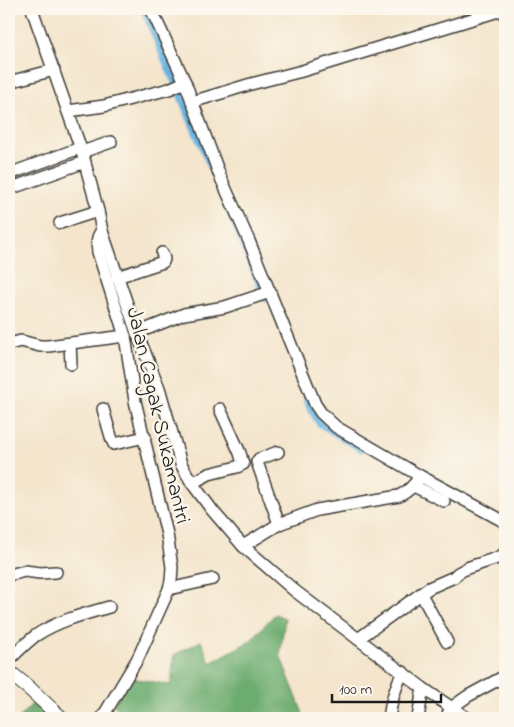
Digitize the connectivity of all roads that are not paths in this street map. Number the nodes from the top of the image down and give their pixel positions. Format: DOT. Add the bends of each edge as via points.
graph roads {
  1 [pos="32,9"];
  2 [pos="150,9"];
  3 [pos="505,9"];
  4 [pos="54,70"];
  5 [pos="9,82"];
  6 [pos="179,84"];
  7 [pos="192,102"];
  8 [pos="68,111"];
  9 [pos="111,142"];
  10 [pos="82,154"];
  11 [pos="9,174"];
  12 [pos="9,189"];
  13 [pos="98,211"];
  14 [pos="60,223"];
  15 [pos="102,231"];
  16 [pos="162,253"];
  17 [pos="117,278"];
  18 [pos="266,294"];
  19 [pos="137,333"];
  20 [pos="125,336"];
  21 [pos="9,344"];
  22 [pos="70,344"];
  23 [pos="71,364"];
  24 [pos="103,409"];
  25 [pos="220,409"];
  26 [pos="144,437"];
  27 [pos="278,452"];
  28 [pos="417,481"];
  29 [pos="192,483"];
  30 [pos="444,502"];
  31 [pos="505,522"];
  32 [pos="279,524"];
  33 [pos="243,546"];
  34 [pos="505,553"];
  35 [pos="56,572"];
  36 [pos="9,575"];
  37 [pos="213,580"];
  38 [pos="169,589"];
  39 [pos="421,594"];
  40 [pos="109,607"];
  41 [pos="358,639"];
  42 [pos="447,642"];
  43 [pos="9,660"];
  44 [pos="9,672"];
  45 [pos="403,672"];
  46 [pos="505,676"];
  47 [pos="424,689"];
  48 [pos="449,713"];
  49 [pos="61,718"];
  50 [pos="102,718"];
  51 [pos="389,718"];
  52 [pos="418,718"];
  53 [pos="467,718"];
  1 -- 4 [label="street, Jalan Cagak Sukamantri"];
  2 -- 6 [label="street"];
  3 -- 7 [label="street"];
  4 -- 5 [label="street"];
  4 -- 8 [label="street, Jalan Cagak Sukamantri"];
  6 -- 7 [label="street"];
  6 -- 8 [label="street" via="104,106"];
  7 -- 18 [label="street"];
  8 -- 10 [label="street, Jalan Cagak Sukamantri"];
  9 -- 10 [label="street"];
  10 -- 11 [label="street"];
  10 -- 12 [label="street"];
  10 -- 13 [label="street, Jalan Cagak Sukamantri"];
  13 -- 14 [label="street"];
  13 -- 15 [label="street, Jalan Cagak Sukamantri"];
  15 -- 17 [label="street"];
  15 -- 20 [label="street, Jalan Cagak Sukamantri" via="97,240 98,252"];
  16 -- 17 [label="street" via="163,262"];
  17 -- 19 [label="street"];
  18 -- 19 [label="street" via="225,307 184,314"];
  18 -- 28 [label="street" via="321,413 336,427"];
  19 -- 29 [label="street" via="159,388 182,464"];
  20 -- 22 [label="street"];
  20 -- 26 [label="street, Jalan Cagak Sukamantri"];
  21 -- 22 [label="street" via="21,341 40,346"];
  22 -- 23 [label="street"];
  24 -- 26 [label="street" via="114,444"];
  25 -- 29 [label="street" via="243,464"];
  26 -- 38 [label="street, Jalan Cagak Sukamantri" via="172,562"];
  27 -- 32 [label="street" via="257,462"];
  28 -- 30 [label="street"];
  28 -- 31 [label="street"];
  28 -- 32 [label="street" via="399,496 317,510"];
  29 -- 33 [label="street"];
  32 -- 33 [label="street"];
  33 -- 41 [label="street"];
  34 -- 39 [label="street" via="467,568"];
  35 -- 36 [label="street" via="25,571"];
  37 -- 38 [label="street"];
  38 -- 50 [label="street, Jalan Cagak Sukamantri" via="138,658"];
  39 -- 41 [label="street"];
  39 -- 42 [label="street"];
  40 -- 43 [label="street" via="42,632"];
  41 -- 45 [label="street"];
  44 -- 49 [label="main road"];
  45 -- 47 [label="street"];
  45 -- 51 [label="street"];
  46 -- 48 [label="street" via="468,696"];
  47 -- 48 [label="street"];
  47 -- 52 [label="street"];
  48 -- 53 [label="street"];
}
